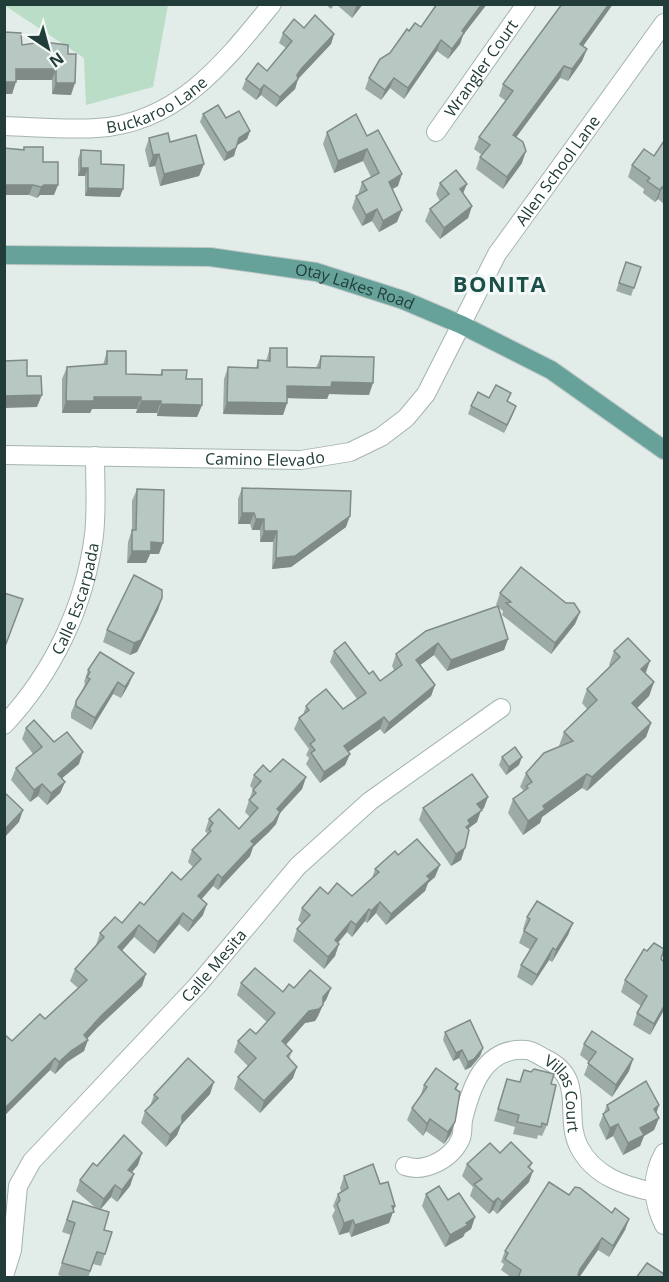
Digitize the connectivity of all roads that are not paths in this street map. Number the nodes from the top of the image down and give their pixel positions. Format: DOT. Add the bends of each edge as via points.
graph roads {
  1 [pos="272,4"];
  2 [pos="526,4"];
  3 [pos="664,23"];
  4 [pos="4,126"];
  5 [pos="436,132"];
  6 [pos="4,255"];
  7 [pos="462,325"];
  8 [pos="664,450"];
  9 [pos="4,455"];
  10 [pos="95,456"];
  11 [pos="501,708"];
  12 [pos="4,725"];
  13 [pos="664,1153"];
  14 [pos="405,1166"];
  15 [pos="654,1192"];
  16 [pos="664,1225"];
  17 [pos="4,1276"];
  1 -- 4 [label="street, Buckaroo Lane" via="207,80 153,115 97,128"];
  2 -- 5 [label="street, Wrangler Court"];
  3 -- 7 [label="street, Allen School Lane" via="497,254"];
  6 -- 7 [label="main road, Otay Lakes Road" via="210,257 316,272 403,300"];
  7 -- 8 [label="main road, Otay Lakes Road" via="551,370"];
  7 -- 10 [label="street, Camino Elevado" via="416,407 387,433 350,452 301,460"];
  9 -- 10 [label="street, Camino Elevado"];
  10 -- 12 [label="street, Calle Escarpada" via="94,533 81,594 46,671"];
  11 -- 17 [label="street, Calle Mesita" via="370,801 298,866 196,987 32,1161 18,1186 12,1250"];
  13 -- 15 [label="street"];
  14 -- 15 [label="street, Villas Court" via="416,1170 442,1161 461,1138 475,1079 489,1061 502,1053 527,1050 560,1065 572,1088 574,1136 604,1176"];
  15 -- 16 [label="street"];
}
